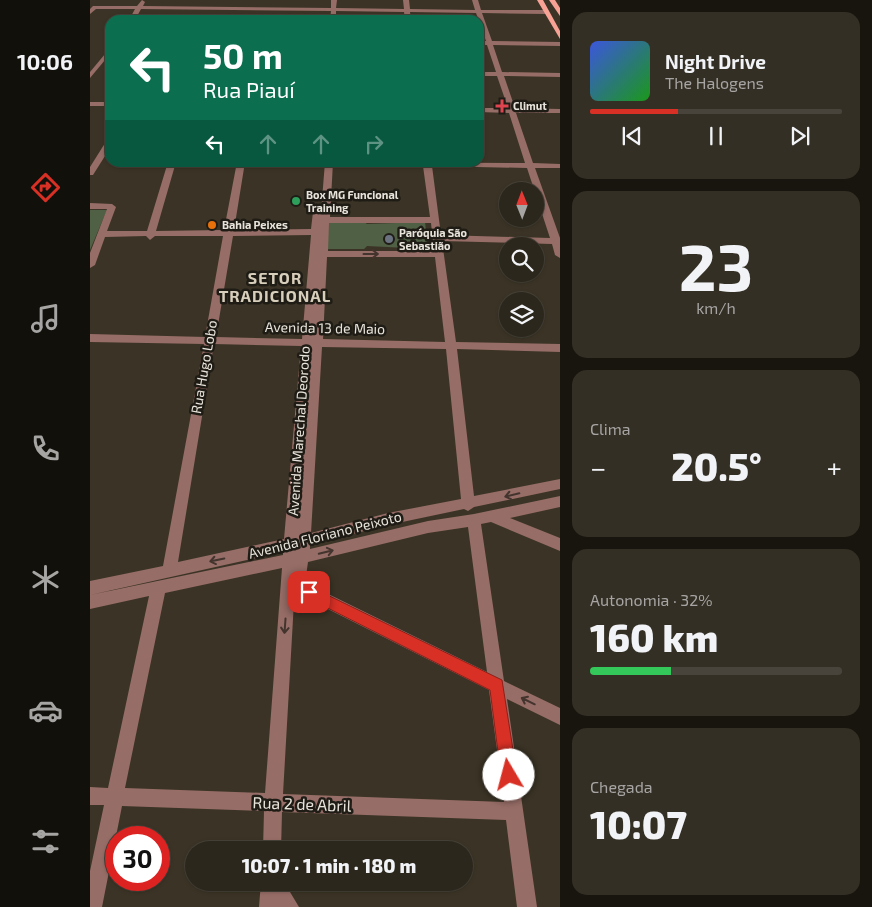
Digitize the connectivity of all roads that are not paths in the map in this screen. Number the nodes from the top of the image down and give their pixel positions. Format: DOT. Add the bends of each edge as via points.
graph roads {
  1 [pos="144,0"];
  2 [pos="195,0"];
  3 [pos="227,0"];
  4 [pos="273,0"];
  5 [pos="334,0"];
  6 [pos="339,0"];
  7 [pos="406,0"];
  8 [pos="475,0"];
  9 [pos="540,0"];
  10 [pos="552,0"];
  11 [pos="138,8"];
  12 [pos="336,9"];
  13 [pos="407,10"];
  14 [pos="190,11"];
  15 [pos="224,11"];
  16 [pos="270,11"];
  17 [pos="479,11"];
  18 [pos="90,12"];
  19 [pos="546,12"];
  20 [pos="560,14"];
  21 [pos="134,15"];
  22 [pos="334,15"];
  23 [pos="337,15"];
  24 [pos="408,15"];
  25 [pos="480,15"];
  26 [pos="484,27"];
  27 [pos="560,37"];
  28 [pos="484,43"];
  29 [pos="489,43"];
  30 [pos="560,44"];
  31 [pos="105,56"];
  32 [pos="484,74"];
  33 [pos="500,74"];
  34 [pos="560,75"];
  35 [pos="90,76"];
  36 [pos="90,104"];
  37 [pos="105,104"];
  38 [pos="484,110"];
  39 [pos="512,110"];
  40 [pos="560,111"];
  41 [pos="105,141"];
  42 [pos="97,156"];
  43 [pos="484,165"];
  44 [pos="530,166"];
  45 [pos="560,166"];
  46 [pos="170,167"];
  47 [pos="240,167"];
  48 [pos="321,167"];
  49 [pos="328,167"];
  50 [pos="428,167"];
  51 [pos="90,173"];
  52 [pos="90,206"];
  53 [pos="320,220"];
  54 [pos="435,220"];
  55 [pos="318,234"];
  56 [pos="102,235"];
  57 [pos="150,235"];
  58 [pos="227,235"];
  59 [pos="438,238"];
  60 [pos="557,240"];
  61 [pos="318,254"];
  62 [pos="440,254"];
  63 [pos="92,255"];
  64 [pos="560,255"];
  65 [pos="90,265"];
  66 [pos="90,338"];
  67 [pos="209,341"];
  68 [pos="311,342"];
  69 [pos="451,345"];
  70 [pos="560,348"];
  71 [pos="553,486"];
  72 [pos="558,499"];
  73 [pos="426,511"];
  74 [pos="471,512"];
  75 [pos="491,516"];
  76 [pos="388,519"];
  77 [pos="428,527"];
  78 [pos="394,535"];
  79 [pos="560,545"];
  80 [pos="297,551"];
  81 [pos="168,571"];
  82 [pos="117,582"];
  83 [pos="90,588"];
  84 [pos="158,589"];
  85 [pos="119,597"];
  86 [pos="90,602"];
  87 [pos="497,686"];
  88 [pos="560,717"];
  89 [pos="90,796"];
  90 [pos="115,797"];
  91 [pos="273,803"];
  92 [pos="514,811"];
  93 [pos="272,841"];
  94 [pos="271,891"];
  95 [pos="278,891"];
  96 [pos="92,907"];
  97 [pos="269,907"];
  98 [pos="289,907"];
  99 [pos="527,907"];
  1 -- 11 [label="street"];
  2 -- 14 [label="street"];
  3 -- 15 [label="street"];
  4 -- 16 [label="street"];
  5 -- 12 [label="street"];
  6 -- 12 [label="street"];
  7 -- 13 [label="street"];
  8 -- 17 [label="street"];
  9 -- 19 [label="main road"];
  10 -- 20 [label="main road"];
  11 -- 14 [label="street"];
  11 -- 18 [label="street" via="95,7"];
  11 -- 21 [label="street"];
  12 -- 13 [label="street"];
  12 -- 16 [label="street"];
  12 -- 22 [label="street"];
  12 -- 23 [label="street"];
  13 -- 17 [label="street"];
  13 -- 24 [label="street"];
  14 -- 15 [label="street"];
  15 -- 16 [label="street"];
  17 -- 19 [label="street"];
  17 -- 25 [label="street"];
  19 -- 27 [label="main road"];
  26 -- 29 [label="street"];
  28 -- 29 [label="street"];
  29 -- 30 [label="street"];
  29 -- 33 [label="street"];
  31 -- 35 [label="street"];
  32 -- 33 [label="street"];
  33 -- 34 [label="street"];
  33 -- 39 [label="street"];
  36 -- 37 [label="street"];
  38 -- 39 [label="street"];
  39 -- 40 [label="street"];
  39 -- 44 [label="street"];
  41 -- 42 [label="street"];
  42 -- 51 [label="street"];
  43 -- 44 [label="street"];
  44 -- 45 [label="street"];
  44 -- 60 [label="street"];
  46 -- 57 [label="street"];
  47 -- 58 [label="street, Rua Hugo Lobo"];
  48 -- 53 [label="street, Avenida Marechal Deorodo"];
  49 -- 53 [label="street, Avenida Marechal Deorodo"];
  50 -- 54 [label="street"];
  52 -- 56 [label="street" via="112,207"];
  53 -- 54 [label="street"];
  53 -- 55 [label="street, Avenida Marechal Deorodo"];
  54 -- 59 [label="street"];
  55 -- 58 [label="street"];
  55 -- 61 [label="street, Avenida Marechal Deorodo"];
  56 -- 57 [label="street"];
  56 -- 63 [label="street"];
  57 -- 58 [label="street"];
  58 -- 67 [label="street, Rua Hugo Lobo"];
  59 -- 60 [label="street"];
  59 -- 62 [label="street"];
  60 -- 64 [label="street"];
  61 -- 62 [label="street, one-way"];
  61 -- 68 [label="street, Avenida Marechal Deorodo"];
  62 -- 69 [label="street"];
  63 -- 65 [label="street"];
  66 -- 67 [label="street, Avenida 13 de Maio"];
  67 -- 68 [label="street, Avenida 13 de Maio"];
  67 -- 81 [label="street, Rua Hugo Lobo"];
  68 -- 69 [label="street, Avenida 13 de Maio"];
  68 -- 80 [label="street, Avenida Marechal Deorodo"];
  69 -- 70 [label="street, Avenida 13 de Maio"];
  69 -- 74 [label="street"];
  71 -- 72 [label="street"];
  71 -- 74 [label="street, Avenida Floriano Peixoto, one-way"];
  72 -- 75 [label="street, Avenida Floriano Peixoto"];
  73 -- 74 [label="street, Avenida Floriano Peixoto"];
  73 -- 76 [label="street, Avenida Floriano Peixoto"];
  73 -- 77 [label="street" via="421,522"];
  74 -- 75 [label="street, Avenida Floriano Peixoto"];
  74 -- 77 [label="street, Avenida Floriano Peixoto"];
  74 -- 87 [label="street"];
  75 -- 79 [label="street"];
  76 -- 78 [label="street" via="398,525"];
  76 -- 80 [label="street, Avenida Floriano Peixoto"];
  77 -- 78 [label="street, Avenida Floriano Peixoto"];
  80 -- 78 [label="street, Avenida Floriano Peixoto, one-way"];
  80 -- 81 [label="street, Avenida Floriano Peixoto, one-way"];
  80 -- 84 [label="street, Avenida Floriano Peixoto"];
  80 -- 87 [label="street, Avenida Marechal Deorodo" via="299,577 309,592"];
  80 -- 91 [label="street, Avenida Marechal Deorodo, one-way"];
  81 -- 82 [label="street, Avenida Floriano Peixoto"];
  82 -- 83 [label="street, Avenida Floriano Peixoto"];
  82 -- 85 [label="street" via="113,589"];
  84 -- 85 [label="street, Avenida Floriano Peixoto"];
  84 -- 90 [label="street"];
  85 -- 86 [label="street, Avenida Floriano Peixoto"];
  88 -- 87 [label="street, one-way"];
  87 -- 92 [label="street"];
  89 -- 90 [label="street, Rua 2 de Abril"];
  90 -- 91 [label="street, Rua 2 de Abril"];
  90 -- 96 [label="street"];
  91 -- 92 [label="street, Rua 2 de Abril"];
  91 -- 93 [label="street, Avenida Marechal Deorodo"];
  92 -- 99 [label="street"];
  94 -- 97 [label="street"];
  95 -- 98 [label="street"];
}
